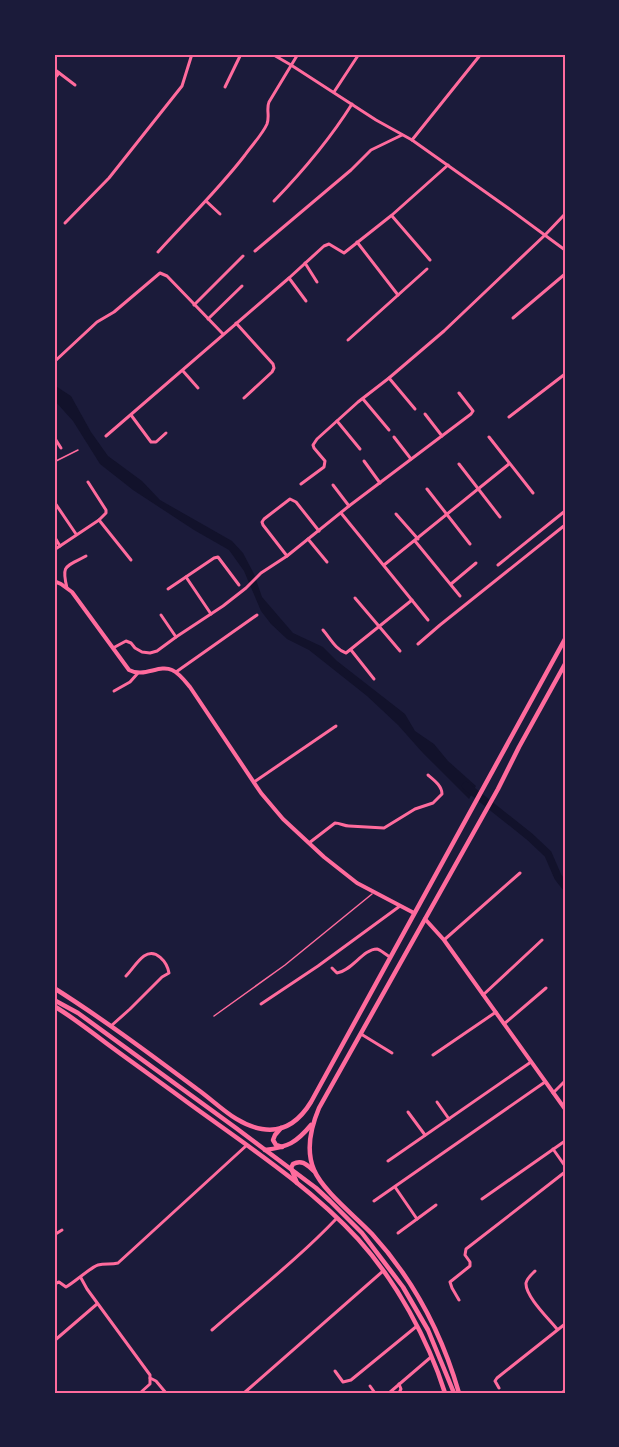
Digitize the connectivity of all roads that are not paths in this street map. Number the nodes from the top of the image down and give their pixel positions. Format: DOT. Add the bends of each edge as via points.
graph roads {
  1 [pos="192,54"];
  2 [pos="241,54"];
  3 [pos="272,54"];
  4 [pos="298,54"];
  5 [pos="359,54"];
  6 [pos="481,54"];
  7 [pos="291,65"];
  8 [pos="54,69"];
  9 [pos="59,73"];
  10 [pos="54,79"];
  11 [pos="75,85"];
  12 [pos="225,87"];
  13 [pos="334,92"];
  14 [pos="353,104"];
  15 [pos="402,135"];
  16 [pos="412,140"];
  17 [pos="448,165"];
  18 [pos="206,200"];
  19 [pos="274,201"];
  20 [pos="220,214"];
  21 [pos="565,214"];
  22 [pos="392,215"];
  23 [pos="64,223"];
  24 [pos="545,235"];
  25 [pos="357,242"];
  26 [pos="565,250"];
  27 [pos="255,251"];
  28 [pos="158,252"];
  29 [pos="243,256"];
  30 [pos="430,260"];
  31 [pos="305,263"];
  32 [pos="427,269"];
  33 [pos="565,274"];
  34 [pos="289,278"];
  35 [pos="318,282"];
  36 [pos="242,286"];
  37 [pos="398,295"];
  38 [pos="306,301"];
  39 [pos="194,305"];
  40 [pos="513,318"];
  41 [pos="208,319"];
  42 [pos="236,323"];
  43 [pos="223,334"];
  44 [pos="348,340"];
  45 [pos="54,362"];
  46 [pos="183,371"];
  47 [pos="565,374"];
  48 [pos="389,378"];
  49 [pos="198,388"];
  50 [pos="459,393"];
  51 [pos="244,398"];
  52 [pos="363,399"];
  53 [pos="415,409"];
  54 [pos="425,414"];
  55 [pos="130,415"];
  56 [pos="509,417"];
  57 [pos="337,421"];
  58 [pos="389,429"];
  59 [pos="166,433"];
  60 [pos="106,436"];
  61 [pos="442,436"];
  62 [pos="54,437"];
  63 [pos="394,437"];
  64 [pos="489,437"];
  65 [pos="61,448"];
  66 [pos="360,449"];
  67 [pos="78,450"];
  68 [pos="411,459"];
  69 [pos="364,461"];
  70 [pos="54,462"];
  71 [pos="459,464"];
  72 [pos="509,464"];
  73 [pos="88,482"];
  74 [pos="380,483"];
  75 [pos="301,484"];
  76 [pos="333,485"];
  77 [pos="427,489"];
  78 [pos="479,489"];
  79 [pos="533,493"];
  80 [pos="55,503"];
  81 [pos="349,506"];
  82 [pos="565,511"];
  83 [pos="340,513"];
  84 [pos="396,514"];
  85 [pos="447,515"];
  86 [pos="500,517"];
  87 [pos="99,520"];
  88 [pos="565,525"];
  89 [pos="319,531"];
  90 [pos="76,534"];
  91 [pos="54,536"];
  92 [pos="308,539"];
  93 [pos="416,540"];
  94 [pos="470,543"];
  95 [pos="60,546"];
  96 [pos="54,550"];
  97 [pos="287,555"];
  98 [pos="86,556"];
  99 [pos="131,560"];
  100 [pos="327,562"];
  101 [pos="476,563"];
  102 [pos="498,565"];
  103 [pos="384,566"];
  104 [pos="186,577"];
  105 [pos="54,581"];
  106 [pos="451,584"];
  107 [pos="239,585"];
  108 [pos="67,588"];
  109 [pos="168,589"];
  110 [pos="460,596"];
  111 [pos="355,598"];
  112 [pos="412,600"];
  113 [pos="211,614"];
  114 [pos="161,615"];
  115 [pos="257,615"];
  116 [pos="428,620"];
  117 [pos="378,626"];
  118 [pos="323,630"];
  119 [pos="176,637"];
  120 [pos="565,639"];
  121 [pos="418,644"];
  122 [pos="113,648"];
  123 [pos="351,650"];
  124 [pos="400,651"];
  125 [pos="565,664"];
  126 [pos="176,672"];
  127 [pos="138,673"];
  128 [pos="374,679"];
  129 [pos="114,692"];
  130 [pos="336,726"];
  131 [pos="428,775"];
  132 [pos="254,782"];
  133 [pos="309,843"];
  134 [pos="520,873"];
  135 [pos="373,892"];
  136 [pos="400,906"];
  137 [pos="414,913"];
  138 [pos="425,919"];
  139 [pos="444,940"];
  140 [pos="542,940"];
  141 [pos="390,957"];
  142 [pos="332,968"];
  143 [pos="126,976"];
  144 [pos="546,987"];
  145 [pos="54,988"];
  146 [pos="483,995"];
  147 [pos="54,1000"];
  148 [pos="261,1004"];
  149 [pos="54,1006"];
  150 [pos="496,1012"];
  151 [pos="214,1016"];
  152 [pos="504,1024"];
  153 [pos="111,1026"];
  154 [pos="361,1034"];
  155 [pos="392,1053"];
  156 [pos="433,1055"];
  157 [pos="531,1062"];
  158 [pos="565,1081"];
  159 [pos="545,1082"];
  160 [pos="553,1093"];
  161 [pos="438,1102"];
  162 [pos="565,1109"];
  163 [pos="408,1112"];
  164 [pos="449,1119"];
  165 [pos="312,1123"];
  166 [pos="282,1128"];
  167 [pos="425,1135"];
  168 [pos="565,1141"];
  169 [pos="247,1145"];
  170 [pos="282,1147"];
  171 [pos="553,1149"];
  172 [pos="255,1151"];
  173 [pos="388,1161"];
  174 [pos="565,1166"];
  175 [pos="314,1171"];
  176 [pos="565,1172"];
  177 [pos="298,1184"];
  178 [pos="395,1187"];
  179 [pos="482,1199"];
  180 [pos="374,1201"];
  181 [pos="436,1205"];
  182 [pos="337,1218"];
  183 [pos="417,1219"];
  184 [pos="62,1230"];
  185 [pos="398,1233"];
  186 [pos="54,1235"];
  187 [pos="535,1270"];
  188 [pos="383,1271"];
  189 [pos="81,1278"];
  190 [pos="54,1284"];
  191 [pos="459,1300"];
  192 [pos="97,1304"];
  193 [pos="565,1324"];
  194 [pos="417,1326"];
  195 [pos="557,1329"];
  196 [pos="212,1330"];
  197 [pos="54,1341"];
  198 [pos="431,1357"];
  199 [pos="334,1371"];
  200 [pos="150,1378"];
  201 [pos="399,1384"];
  202 [pos="370,1386"];
  203 [pos="500,1388"];
  204 [pos="140,1393"];
  205 [pos="166,1393"];
  206 [pos="244,1393"];
  207 [pos="375,1393"];
  208 [pos="389,1393"];
  209 [pos="399,1393"];
  210 [pos="445,1393"];
  211 [pos="455,1393"];
  1 -- 23 [label="street" via="182,86 109,178"];
  2 -- 12 [label="street"];
  3 -- 7 [label="street"];
  4 -- 7 [label="street"];
  5 -- 13 [label="street"];
  6 -- 16 [label="street"];
  7 -- 13 [label="street"];
  7 -- 18 [label="street" via="269,102 266,126"];
  8 -- 9 [label="street"];
  9 -- 10 [label="street"];
  9 -- 11 [label="street"];
  13 -- 14 [label="street"];
  14 -- 15 [label="street"];
  14 -- 19 [label="street"];
  15 -- 16 [label="street"];
  15 -- 27 [label="street" via="372,150"];
  16 -- 17 [label="street"];
  17 -- 22 [label="street"];
  17 -- 24 [label="street"];
  18 -- 20 [label="street"];
  18 -- 28 [label="street"];
  21 -- 24 [label="street"];
  22 -- 25 [label="street"];
  22 -- 30 [label="street"];
  24 -- 26 [label="street"];
  24 -- 48 [label="street"];
  25 -- 31 [label="street" via="344,253 328,244"];
  25 -- 37 [label="street"];
  29 -- 39 [label="street"];
  31 -- 34 [label="street"];
  31 -- 35 [label="street"];
  32 -- 37 [label="street"];
  33 -- 40 [label="street"];
  34 -- 38 [label="street"];
  34 -- 42 [label="street"];
  36 -- 41 [label="street"];
  37 -- 44 [label="street"];
  39 -- 41 [label="street"];
  39 -- 45 [label="street" via="160,273"];
  41 -- 43 [label="street"];
  42 -- 43 [label="street"];
  42 -- 51 [label="street" via="273,364 272,372"];
  43 -- 46 [label="street"];
  46 -- 49 [label="street"];
  46 -- 55 [label="street"];
  47 -- 56 [label="street"];
  48 -- 52 [label="street"];
  48 -- 53 [label="street"];
  50 -- 61 [label="street" via="473,411"];
  52 -- 57 [label="street"];
  52 -- 58 [label="street"];
  54 -- 61 [label="street"];
  55 -- 59 [label="street" via="151,442"];
  55 -- 60 [label="street"];
  57 -- 66 [label="street"];
  57 -- 75 [label="street" via="313,445 325,461 324,467"];
  61 -- 68 [label="street"];
  62 -- 65 [label="street"];
  63 -- 68 [label="street"];
  64 -- 72 [label="street"];
  67 -- 70 [label="lane"];
  68 -- 74 [label="street"];
  69 -- 74 [label="street"];
  71 -- 78 [label="street"];
  72 -- 78 [label="street"];
  72 -- 79 [label="street"];
  73 -- 87 [label="street" via="106,510"];
  74 -- 81 [label="street"];
  76 -- 81 [label="street"];
  77 -- 85 [label="street"];
  78 -- 85 [label="street"];
  78 -- 86 [label="street"];
  80 -- 90 [label="street"];
  81 -- 83 [label="street"];
  82 -- 102 [label="street"];
  83 -- 89 [label="street"];
  83 -- 103 [label="street"];
  84 -- 93 [label="street"];
  85 -- 93 [label="street"];
  85 -- 94 [label="street"];
  87 -- 90 [label="street"];
  87 -- 99 [label="street"];
  88 -- 121 [label="street"];
  89 -- 92 [label="street"];
  89 -- 97 [label="street" via="290,499 262,522"];
  90 -- 95 [label="street"];
  91 -- 95 [label="street"];
  92 -- 97 [label="street"];
  92 -- 100 [label="street"];
  93 -- 103 [label="street"];
  93 -- 106 [label="street"];
  95 -- 96 [label="street"];
  97 -- 113 [label="street"];
  98 -- 108 [label="street" via="64,571"];
  101 -- 106 [label="street"];
  103 -- 112 [label="street"];
  104 -- 107 [label="street" via="218,557"];
  104 -- 109 [label="street"];
  104 -- 113 [label="street"];
  105 -- 108 [label="street"];
  106 -- 110 [label="street"];
  108 -- 122 [label="street"];
  111 -- 117 [label="street"];
  112 -- 116 [label="street"];
  112 -- 117 [label="street"];
  113 -- 119 [label="street"];
  114 -- 119 [label="street"];
  115 -- 126 [label="street"];
  117 -- 123 [label="street"];
  117 -- 124 [label="street"];
  118 -- 123 [label="street" via="343,652"];
  119 -- 122 [label="street" via="150,653 126,641"];
  120 -- 137 [label="main road"];
  122 -- 127 [label="street" via="129,670"];
  123 -- 128 [label="street"];
  125 -- 138 [label="main road"];
  126 -- 127 [label="street" via="168,669"];
  126 -- 132 [label="street"];
  127 -- 129 [label="street"];
  130 -- 132 [label="street"];
  131 -- 133 [label="street" via="442,790 433,803 384,828 335,823"];
  132 -- 133 [label="street" via="270,806"];
  133 -- 135 [label="street"];
  134 -- 139 [label="street"];
  135 -- 136 [label="street"];
  135 -- 151 [label="lane" via="285,965"];
  136 -- 137 [label="street"];
  136 -- 148 [label="street"];
  137 -- 141 [label="main road"];
  138 -- 139 [label="street"];
  138 -- 154 [label="main road"];
  139 -- 146 [label="street"];
  140 -- 146 [label="street"];
  141 -- 142 [label="street" via="375,949 343,972"];
  141 -- 166 [label="main road" via="305,1112"];
  143 -- 153 [label="street" via="144,956 152,953 159,956 169,973"];
  144 -- 152 [label="street"];
  145 -- 153 [label="main road"];
  146 -- 150 [label="street"];
  147 -- 211 [label="main road" via="78,1013 316,1188 362,1233 403,1287"];
  149 -- 169 [label="main road"];
  150 -- 152 [label="street"];
  150 -- 156 [label="street"];
  152 -- 157 [label="street"];
  153 -- 166 [label="main road" via="238,1120 263,1129"];
  154 -- 155 [label="street"];
  154 -- 165 [label="main road"];
  157 -- 159 [label="street"];
  157 -- 164 [label="street"];
  158 -- 160 [label="street"];
  159 -- 160 [label="street"];
  159 -- 178 [label="street"];
  160 -- 162 [label="street"];
  161 -- 164 [label="street"];
  163 -- 167 [label="street"];
  164 -- 167 [label="street"];
  165 -- 170 [label="main road" via="300,1138"];
  165 -- 175 [label="main road" via="309,1148"];
  166 -- 170 [label="main road" via="273,1140"];
  167 -- 173 [label="street"];
  168 -- 171 [label="street"];
  169 -- 172 [label="main road"];
  169 -- 189 [label="street" via="118,1263 98,1265"];
  170 -- 172 [label="main road"];
  171 -- 174 [label="street"];
  171 -- 179 [label="street"];
  172 -- 177 [label="main road"];
  175 -- 177 [label="main road" via="302,1162 293,1164"];
  175 -- 211 [label="main road" via="390,1255 411,1286 435,1328 455,1379"];
  176 -- 191 [label="street" via="466,1249 470,1266 450,1282"];
  177 -- 182 [label="main road"];
  178 -- 180 [label="street"];
  178 -- 183 [label="street"];
  181 -- 183 [label="street"];
  182 -- 188 [label="main road"];
  182 -- 196 [label="street" via="297,1258"];
  183 -- 185 [label="street"];
  184 -- 186 [label="street"];
  187 -- 195 [label="street" via="526,1283 528,1290"];
  188 -- 194 [label="main road"];
  188 -- 206 [label="street"];
  189 -- 190 [label="street" via="66,1287"];
  189 -- 192 [label="street"];
  192 -- 197 [label="street"];
  192 -- 200 [label="street"];
  193 -- 195 [label="street"];
  194 -- 198 [label="main road"];
  194 -- 199 [label="street" via="351,1380 343,1382"];
  195 -- 203 [label="street" via="497,1378"];
  198 -- 201 [label="street"];
  198 -- 210 [label="main road"];
  200 -- 204 [label="street"];
  200 -- 205 [label="street"];
  201 -- 208 [label="street"];
  201 -- 209 [label="street"];
  202 -- 207 [label="street"];
}
